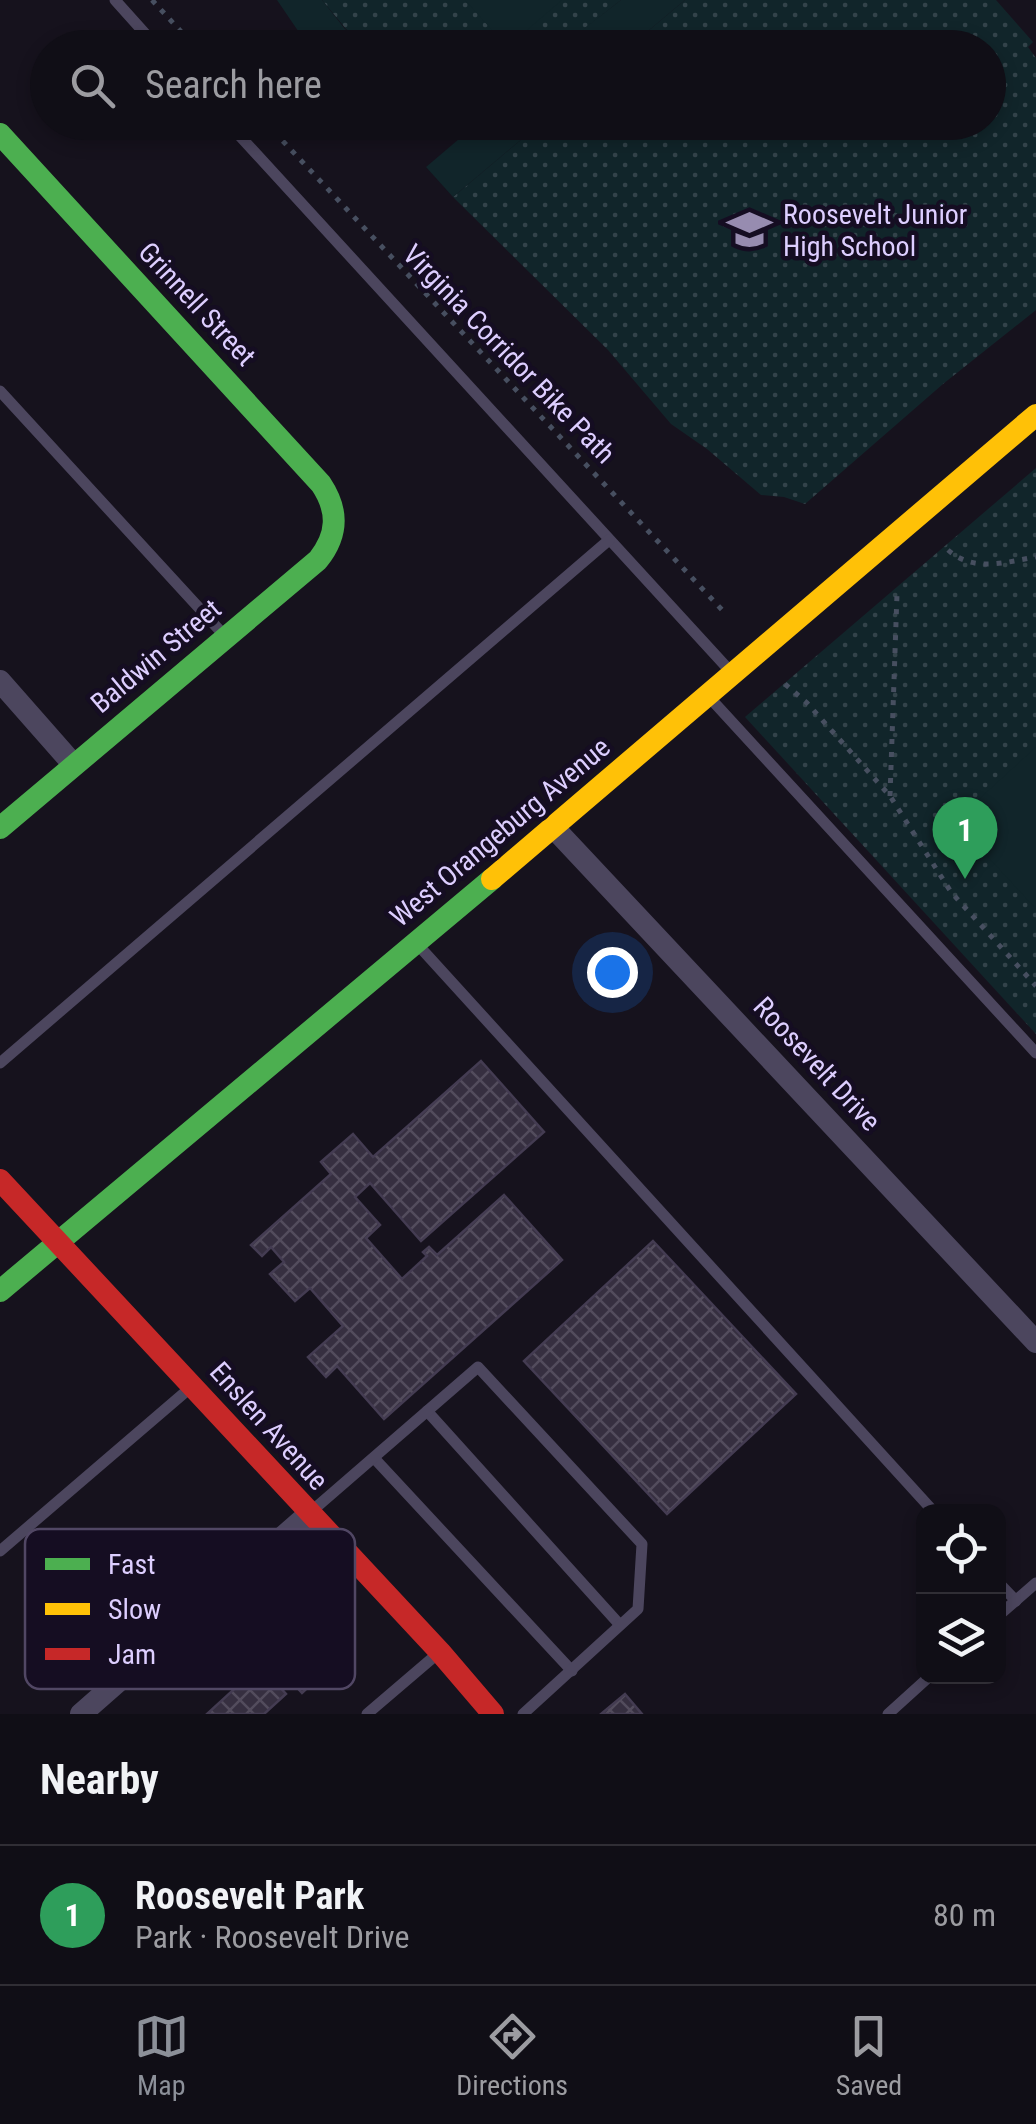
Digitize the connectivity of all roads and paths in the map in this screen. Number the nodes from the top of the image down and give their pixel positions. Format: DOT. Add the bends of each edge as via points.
graph roads {
  1 [pos="114,0"];
  2 [pos="152,0"];
  3 [pos="142,30"];
  4 [pos="180,30"];
  5 [pos="0,134"];
  6 [pos="243,140"];
  7 [pos="282,140"];
  8 [pos="0,391"];
  9 [pos="1036,415"];
  10 [pos="337,522"];
  11 [pos="610,540"];
  12 [pos="948,550"];
  13 [pos="1036,557"];
  14 [pos="897,594"];
  15 [pos="725,613"];
  16 [pos="226,637"];
  17 [pos="732,673"];
  18 [pos="0,682"];
  19 [pos="785,684"];
  20 [pos="708,694"];
  21 [pos="73,764"];
  22 [pos="890,796"];
  23 [pos="553,827"];
  24 [pos="0,828"];
  25 [pos="416,944"];
  26 [pos="1036,986"];
  27 [pos="1036,1053"];
  28 [pos="0,1063"];
  29 [pos="0,1180"];
  30 [pos="56,1242"];
  31 [pos="0,1291"];
  32 [pos="1036,1342"];
  33 [pos="192,1386"];
  34 [pos="427,1411"];
  35 [pos="374,1458"];
  36 [pos="927,1504"];
  37 [pos="309,1514"];
  38 [pos="26,1529"];
  39 [pos="292,1529"];
  40 [pos="323,1529"];
  41 [pos="25,1530"];
  42 [pos="0,1551"];
  43 [pos="355,1562"];
  44 [pos="1036,1583"];
  45 [pos="1006,1590"];
  46 [pos="1016,1601"];
  47 [pos="1006,1609"];
  48 [pos="620,1625"];
  49 [pos="440,1652"];
  50 [pos="572,1671"];
  51 [pos="921,1684"];
  52 [pos="110,1689"];
  53 [pos="81,1714"];
  54 [pos="367,1714"];
  55 [pos="493,1714"];
  56 [pos="524,1714"];
  57 [pos="888,1714"];
  1 -- 3 [label="lane"];
  2 -- 4 [label="path"];
  5 -- 10 [label="street, Grinnell Street" via="321,484"];
  6 -- 11 [label="lane"];
  7 -- 15 [label="path, Virginia Corridor Bike Path"];
  8 -- 16 [label="lane"];
  9 -- 17 [label="street, West Orangeburg Avenue"];
  10 -- 16 [label="street, Baldwin Street" via="318,560"];
  11 -- 17 [label="lane"];
  11 -- 28 [label="lane"];
  12 -- 13 [label="path" via="976,565"];
  14 -- 22 [label="path"];
  16 -- 21 [label="street, Baldwin Street"];
  17 -- 20 [label="street, West Orangeburg Avenue"];
  18 -- 21 [label="street"];
  19 -- 22 [label="path"];
  20 -- 23 [label="street, West Orangeburg Avenue"];
  20 -- 27 [label="lane"];
  21 -- 24 [label="street, Baldwin Street"];
  22 -- 26 [label="path" via="951,892"];
  23 -- 25 [label="street, West Orangeburg Avenue"];
  23 -- 32 [label="street, Roosevelt Drive"];
  25 -- 30 [label="street, West Orangeburg Avenue"];
  25 -- 36 [label="lane"];
  29 -- 30 [label="street, Enslen Avenue"];
  30 -- 31 [label="street, West Orangeburg Avenue"];
  30 -- 33 [label="street, Enslen Avenue"];
  33 -- 37 [label="street, Enslen Avenue"];
  33 -- 38 [label="lane"];
  34 -- 35 [label="lane"];
  34 -- 48 [label="lane"];
  34 -- 48 [label="lane" via="478,1367 642,1544 638,1609"];
  35 -- 37 [label="lane"];
  35 -- 50 [label="lane"];
  37 -- 39 [label="street"];
  37 -- 40 [label="street, Enslen Avenue"];
  41 -- 42 [label="lane"];
  43 -- 49 [label="street, Enslen Avenue"];
  44 -- 46 [label="lane"];
  45 -- 46 [label="lane"];
  46 -- 47 [label="lane"];
  48 -- 50 [label="lane"];
  49 -- 54 [label="lane"];
  49 -- 55 [label="street, Enslen Avenue"];
  50 -- 56 [label="lane"];
  51 -- 57 [label="lane"];
  52 -- 53 [label="street"];
}
